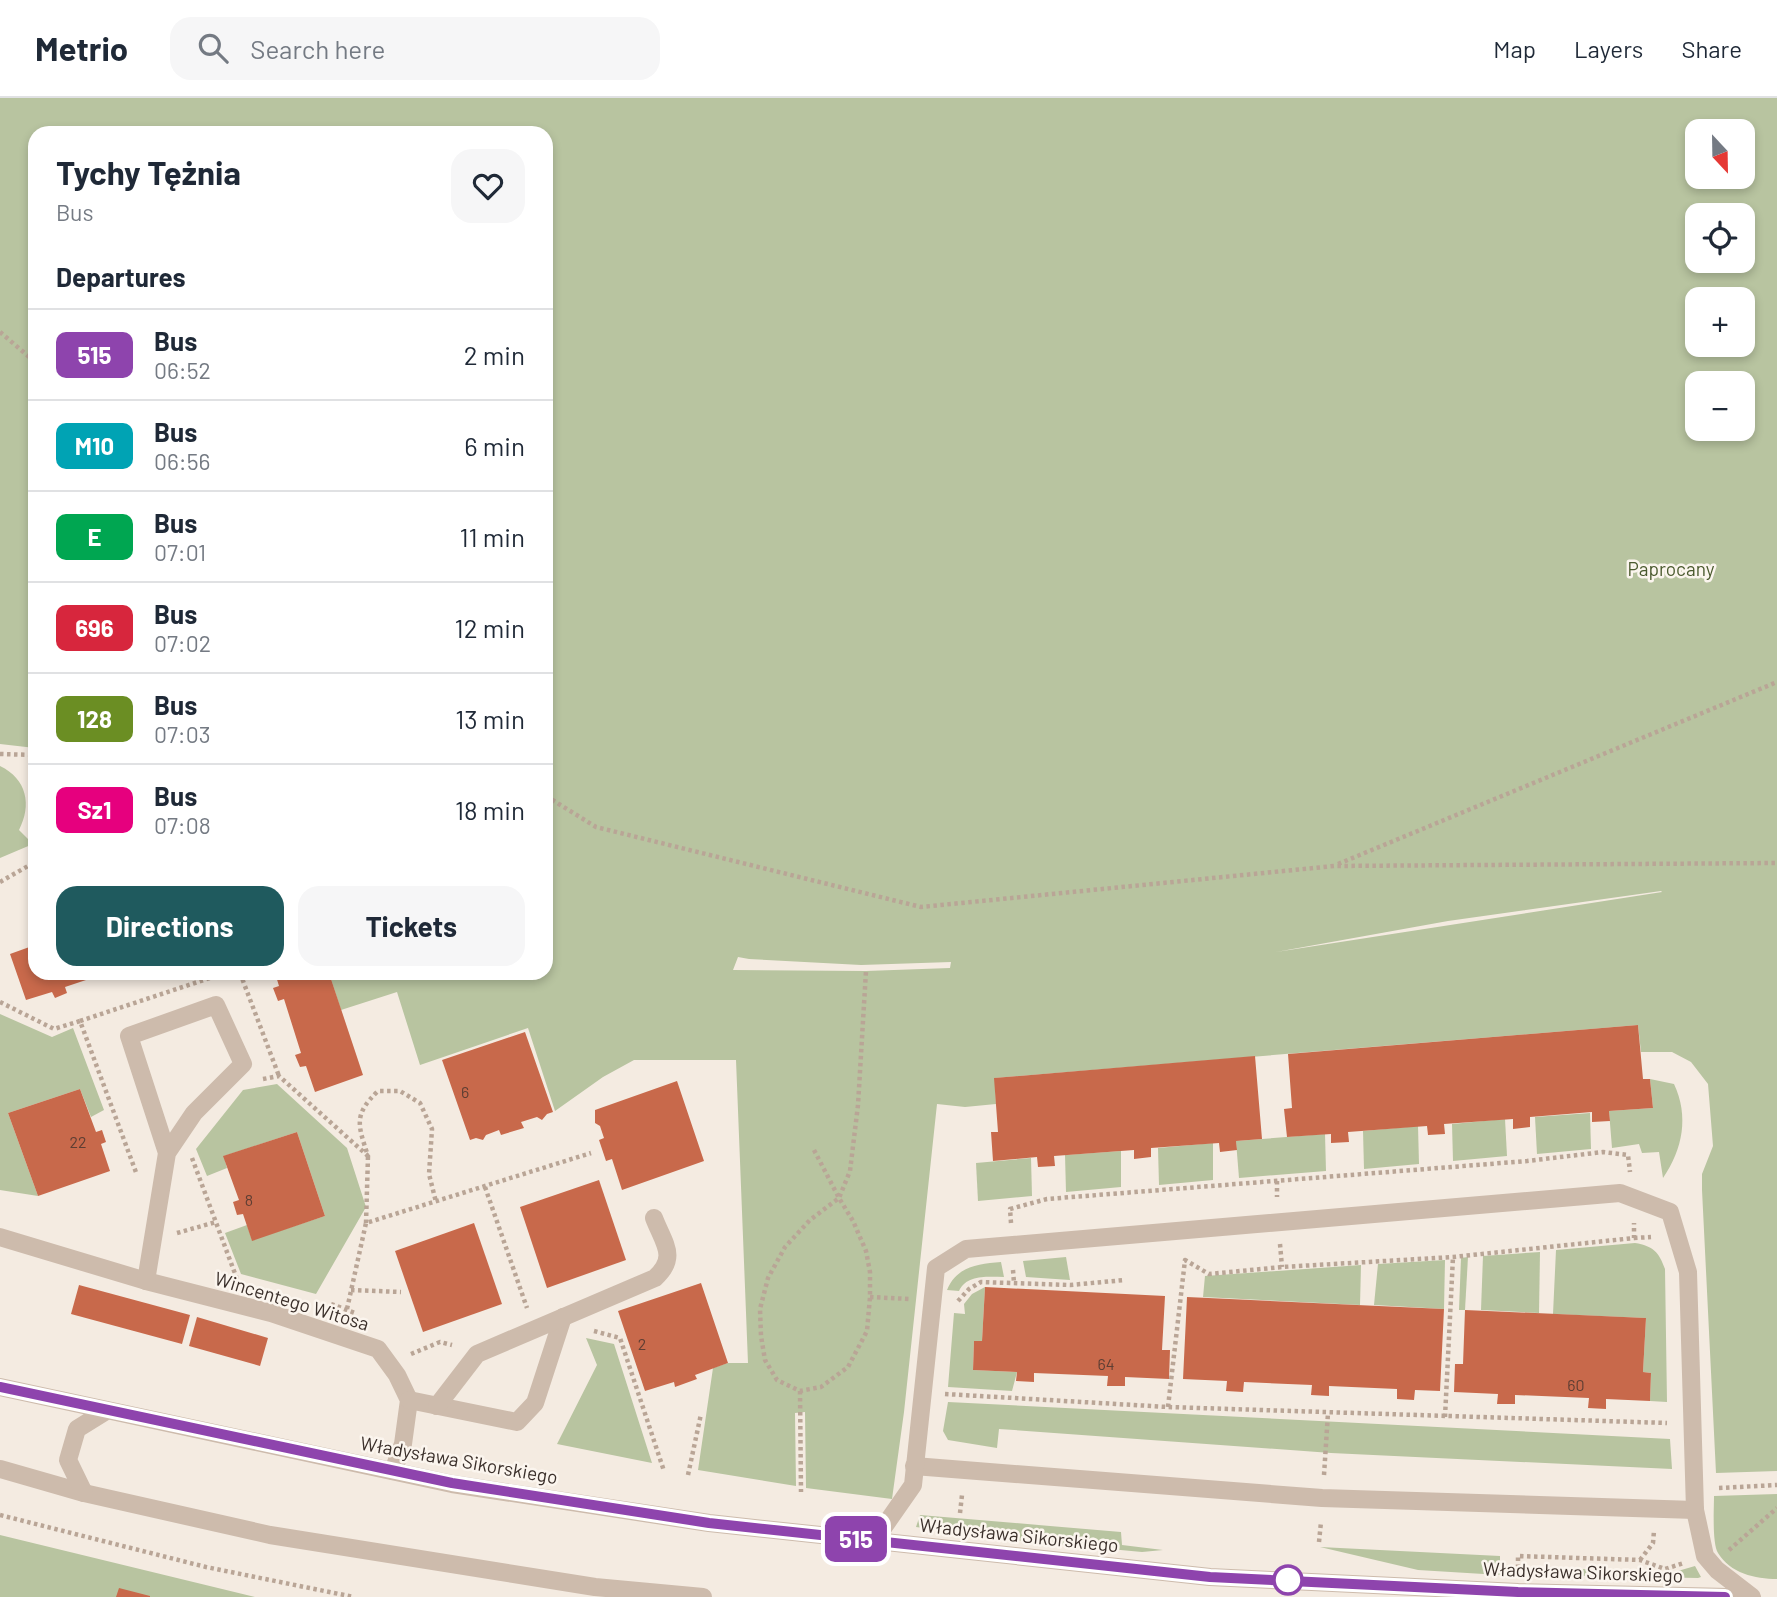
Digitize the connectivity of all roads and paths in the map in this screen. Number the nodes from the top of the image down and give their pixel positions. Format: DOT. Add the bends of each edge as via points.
graph roads {
  1 [pos="0,332"];
  2 [pos="28,356"];
  3 [pos="1777,682"];
  4 [pos="0,754"];
  5 [pos="28,754"];
  6 [pos="553,800"];
  7 [pos="1777,863"];
  8 [pos="28,866"];
  9 [pos="1334,866"];
  10 [pos="0,882"];
  11 [pos="866,971"];
  12 [pos="204,980"];
  13 [pos="243,980"];
  14 [pos="0,1002"];
  15 [pos="80,1021"];
  16 [pos="279,1076"];
  17 [pos="252,1082"];
  18 [pos="188,1147"];
  19 [pos="814,1150"];
  20 [pos="167,1153"];
  21 [pos="592,1153"];
  22 [pos="368,1156"];
  23 [pos="138,1177"];
  24 [pos="485,1187"];
  25 [pos="839,1198"];
  26 [pos="1632,1198"];
  27 [pos="436,1202"];
  28 [pos="654,1218"];
  29 [pos="366,1223"];
  30 [pos="0,1237"];
  31 [pos="1657,1237"];
  32 [pos="1634,1238"];
  33 [pos="1012,1246"];
  34 [pos="1453,1257"];
  35 [pos="225,1275"];
  36 [pos="237,1279"];
  37 [pos="1125,1280"];
  38 [pos="146,1281"];
  39 [pos="249,1282"];
  40 [pos="351,1290"];
  41 [pos="401,1292"];
  42 [pos="870,1297"];
  43 [pos="933,1300"];
  44 [pos="323,1302"];
  45 [pos="347,1308"];
  46 [pos="357,1314"];
  47 [pos="530,1315"];
  48 [pos="565,1316"];
  49 [pos="406,1356"];
  50 [pos="447,1356"];
  51 [pos="0,1387"];
  52 [pos="800,1391"];
  53 [pos="941,1394"];
  54 [pos="409,1401"];
  55 [pos="437,1406"];
  56 [pos="1168,1407"];
  57 [pos="106,1410"];
  58 [pos="701,1414"];
  59 [pos="1445,1417"];
  60 [pos="1674,1423"];
  61 [pos="914,1466"];
  62 [pos="0,1469"];
  63 [pos="965,1470"];
  64 [pos="393,1471"];
  65 [pos="664,1471"];
  66 [pos="688,1475"];
  67 [pos="1777,1485"];
  68 [pos="1695,1489"];
  69 [pos="801,1492"];
  70 [pos="85,1493"];
  71 [pos="1695,1510"];
  72 [pos="960,1513"];
  73 [pos="0,1515"];
  74 [pos="874,1541"];
  75 [pos="1518,1556"];
  76 [pos="1640,1560"];
  77 [pos="1426,1592"];
  78 [pos="354,1597"];
  79 [pos="703,1597"];
  80 [pos="1728,1597"];
  81 [pos="1752,1597"];
  1 -- 2 [label="path"];
  3 -- 9 [label="path"];
  4 -- 5 [label="path"];
  6 -- 9 [label="path" via="596,827 921,907"];
  7 -- 9 [label="path"];
  8 -- 10 [label="path"];
  11 -- 25 [label="path" via="858,1105 850,1171"];
  12 -- 15 [label="path"];
  13 -- 16 [label="path"];
  14 -- 15 [label="path" via="54,1029"];
  15 -- 23 [label="path"];
  16 -- 17 [label="path"];
  16 -- 22 [label="path"];
  18 -- 36 [label="path"];
  19 -- 25 [label="path"];
  20 -- 20 [label="street" via="194,1113 243,1064 216,1005 129,1036"];
  20 -- 38 [label="street"];
  21 -- 24 [label="path"];
  22 -- 27 [label="path" via="359,1128 363,1106 378,1091 400,1091 420,1103 432,1129 429,1174"];
  22 -- 29 [label="path"];
  24 -- 27 [label="path"];
  24 -- 47 [label="path"];
  25 -- 42 [label="path" via="866,1251"];
  25 -- 52 [label="path" via="785,1247 768,1278 760,1309 765,1360 777,1380"];
  26 -- 32 [label="path"];
  26 -- 33 [label="street" via="1619,1194"];
  26 -- 33 [label="path" via="1629,1156 1603,1152 1047,1199 1010,1209"];
  26 -- 68 [label="street" via="1670,1212 1688,1272"];
  27 -- 29 [label="path"];
  28 -- 48 [label="street" via="669,1258 666,1268 654,1278"];
  29 -- 40 [label="path"];
  30 -- 38 [label="street, Wincentego Witosa"];
  31 -- 32 [label="path"];
  32 -- 34 [label="path"];
  33 -- 43 [label="street" via="966,1250 936,1268"];
  34 -- 56 [label="path" via="1209,1274 1185,1260"];
  34 -- 59 [label="path"];
  35 -- 36 [label="path"];
  36 -- 39 [label="path"];
  37 -- 43 [label="path" via="1070,1285 981,1282 957,1303"];
  38 -- 54 [label="street, Wincentego Witosa" via="271,1313 378,1349"];
  40 -- 41 [label="path"];
  40 -- 45 [label="path"];
  42 -- 43 [label="path"];
  42 -- 52 [label="path" via="867,1331 848,1367 821,1387"];
  43 -- 61 [label="street"];
  44 -- 45 [label="path"];
  45 -- 46 [label="path"];
  48 -- 55 [label="street" via="477,1354"];
  48 -- 55 [label="street" via="535,1403 517,1422"];
  48 -- 65 [label="path" via="570,1325 620,1338"];
  49 -- 50 [label="path" via="440,1342 453,1346"];
  51 -- 57 [label="street, Władysława Sikorskiego"];
  52 -- 69 [label="path"];
  53 -- 56 [label="path"];
  54 -- 55 [label="street"];
  54 -- 64 [label="street" via="403,1444"];
  56 -- 59 [label="path"];
  57 -- 64 [label="street, Władysława Sikorskiego"];
  57 -- 70 [label="street" via="77,1429 68,1460"];
  58 -- 66 [label="path"];
  59 -- 60 [label="path"];
  61 -- 63 [label="street"];
  61 -- 74 [label="street" via="913,1485"];
  62 -- 70 [label="street"];
  63 -- 71 [label="street" via="1322,1498"];
  63 -- 72 [label="path"];
  64 -- 74 [label="street, Władysława Sikorskiego" via="709,1523"];
  67 -- 68 [label="path"];
  68 -- 71 [label="street"];
  70 -- 79 [label="street" via="270,1535 595,1587"];
  71 -- 81 [label="street" via="1705,1556"];
  73 -- 78 [label="path" via="206,1567"];
  74 -- 77 [label="street, Władysława Sikorskiego" via="1210,1577"];
  75 -- 76 [label="path"];
  77 -- 80 [label="street, Władysława Sikorskiego"];
}
